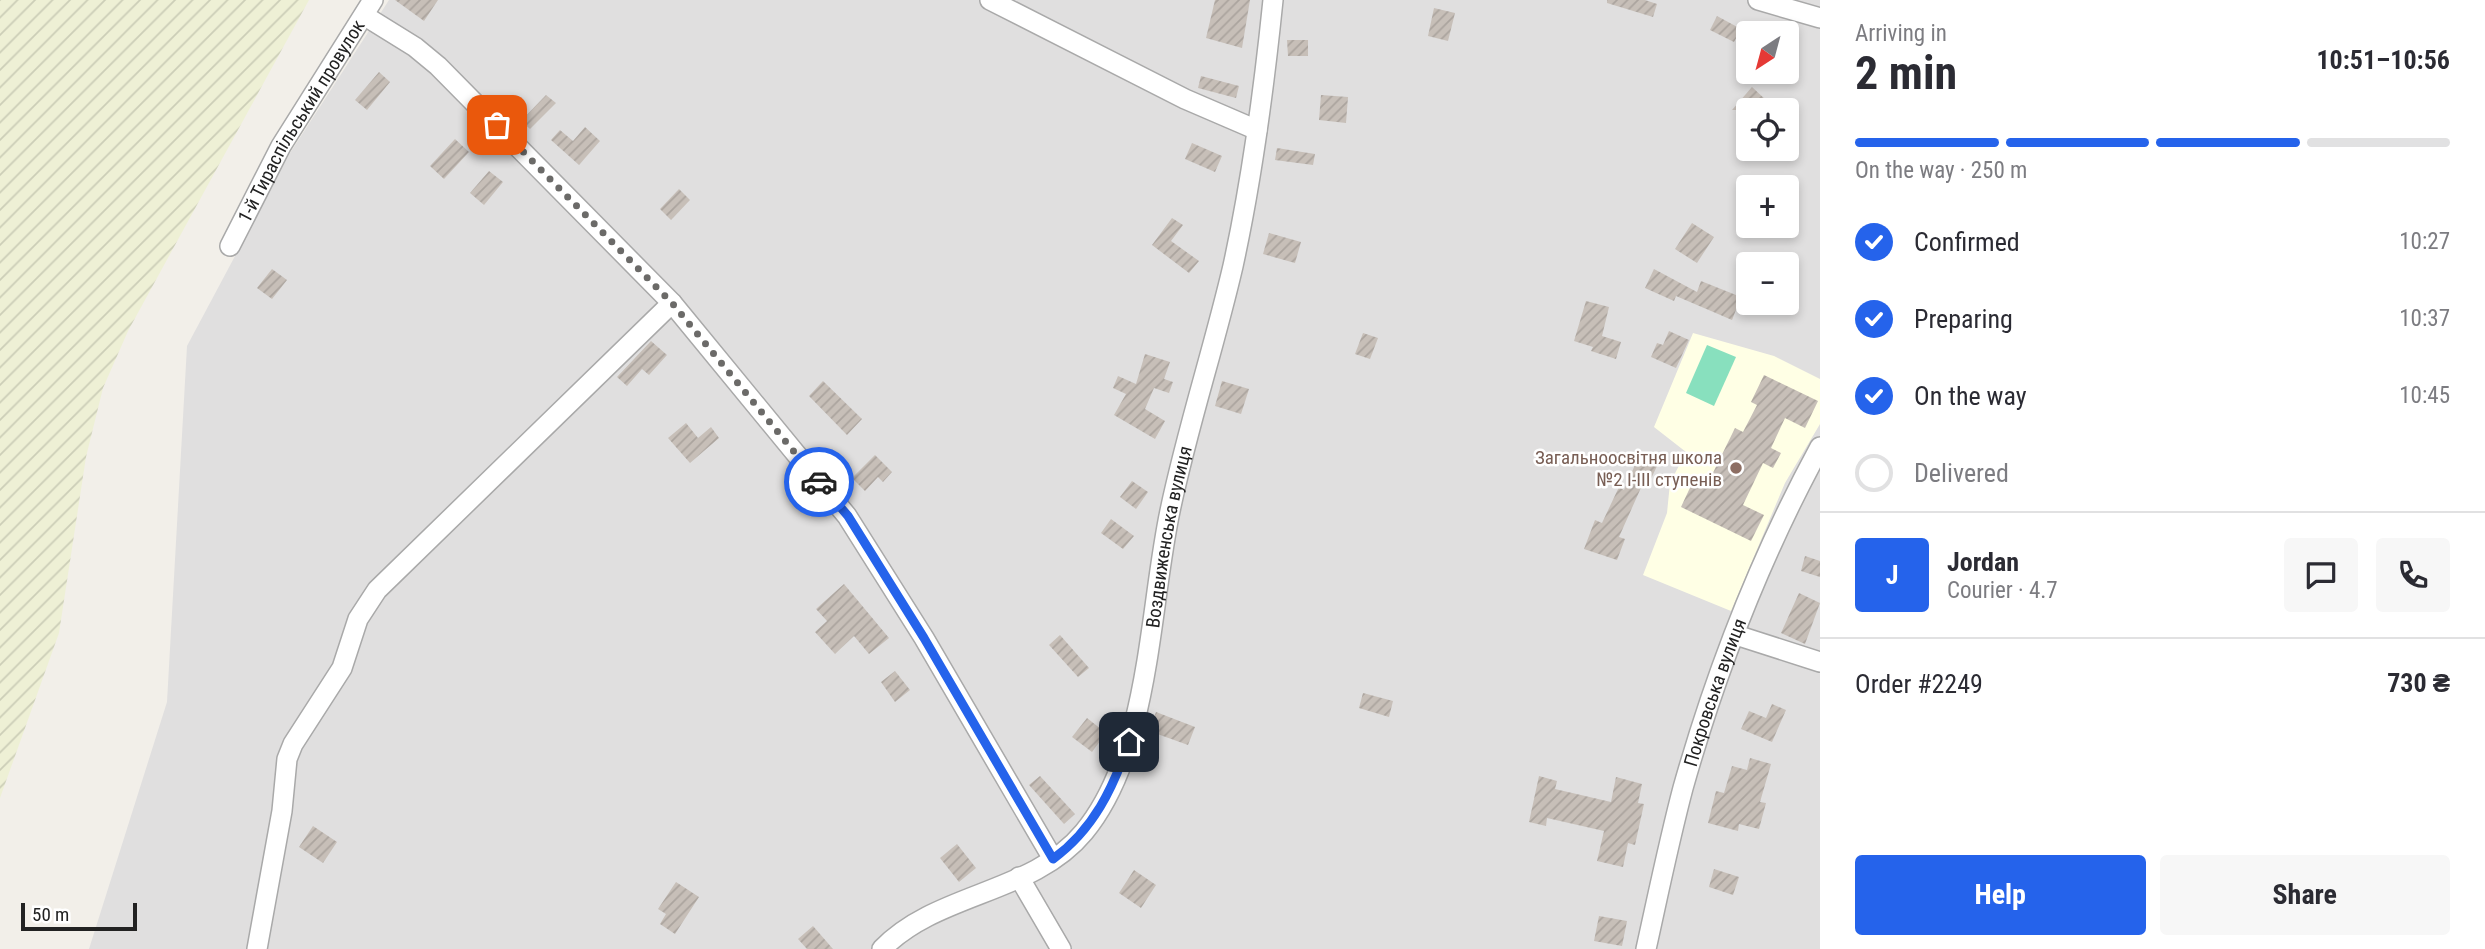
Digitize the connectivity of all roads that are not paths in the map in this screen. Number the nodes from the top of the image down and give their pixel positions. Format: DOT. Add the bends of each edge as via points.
graph roads {
  1 [pos="990,0"];
  2 [pos="1273,0"];
  3 [pos="1758,0"];
  4 [pos="369,8"];
  5 [pos="1820,18"];
  6 [pos="1257,130"];
  7 [pos="230,246"];
  8 [pos="672,303"];
  9 [pos="1820,447"];
  10 [pos="1736,635"];
  11 [pos="1820,662"];
  12 [pos="1053,859"];
  13 [pos="1019,877"];
  14 [pos="257,949"];
  15 [pos="882,949"];
  16 [pos="1061,949"];
  17 [pos="1646,949"];
  1 -- 6 [label="street" via="1185,99"];
  2 -- 6 [label="street, Воздвиженська вулиця"];
  3 -- 5 [label="street"];
  4 -- 7 [label="street, 1-й Тираспільський провулок" via="281,146"];
  4 -- 8 [label="street" via="438,66"];
  6 -- 12 [label="street, Воздвиженська вулиця" via="1233,265 1170,511 1129,742 1096,817"];
  8 -- 12 [label="street" via="848,516"];
  8 -- 14 [label="street" via="367,604 342,668 287,760"];
  9 -- 10 [label="street, Покровська вулиця"];
  10 -- 11 [label="street"];
  10 -- 17 [label="street, Покровська вулиця" via="1683,789"];
  12 -- 13 [label="street, Воздвиженська вулиця"];
  13 -- 15 [label="street, Воздвиженська вулиця" via="922,919"];
  13 -- 16 [label="street"];
}
